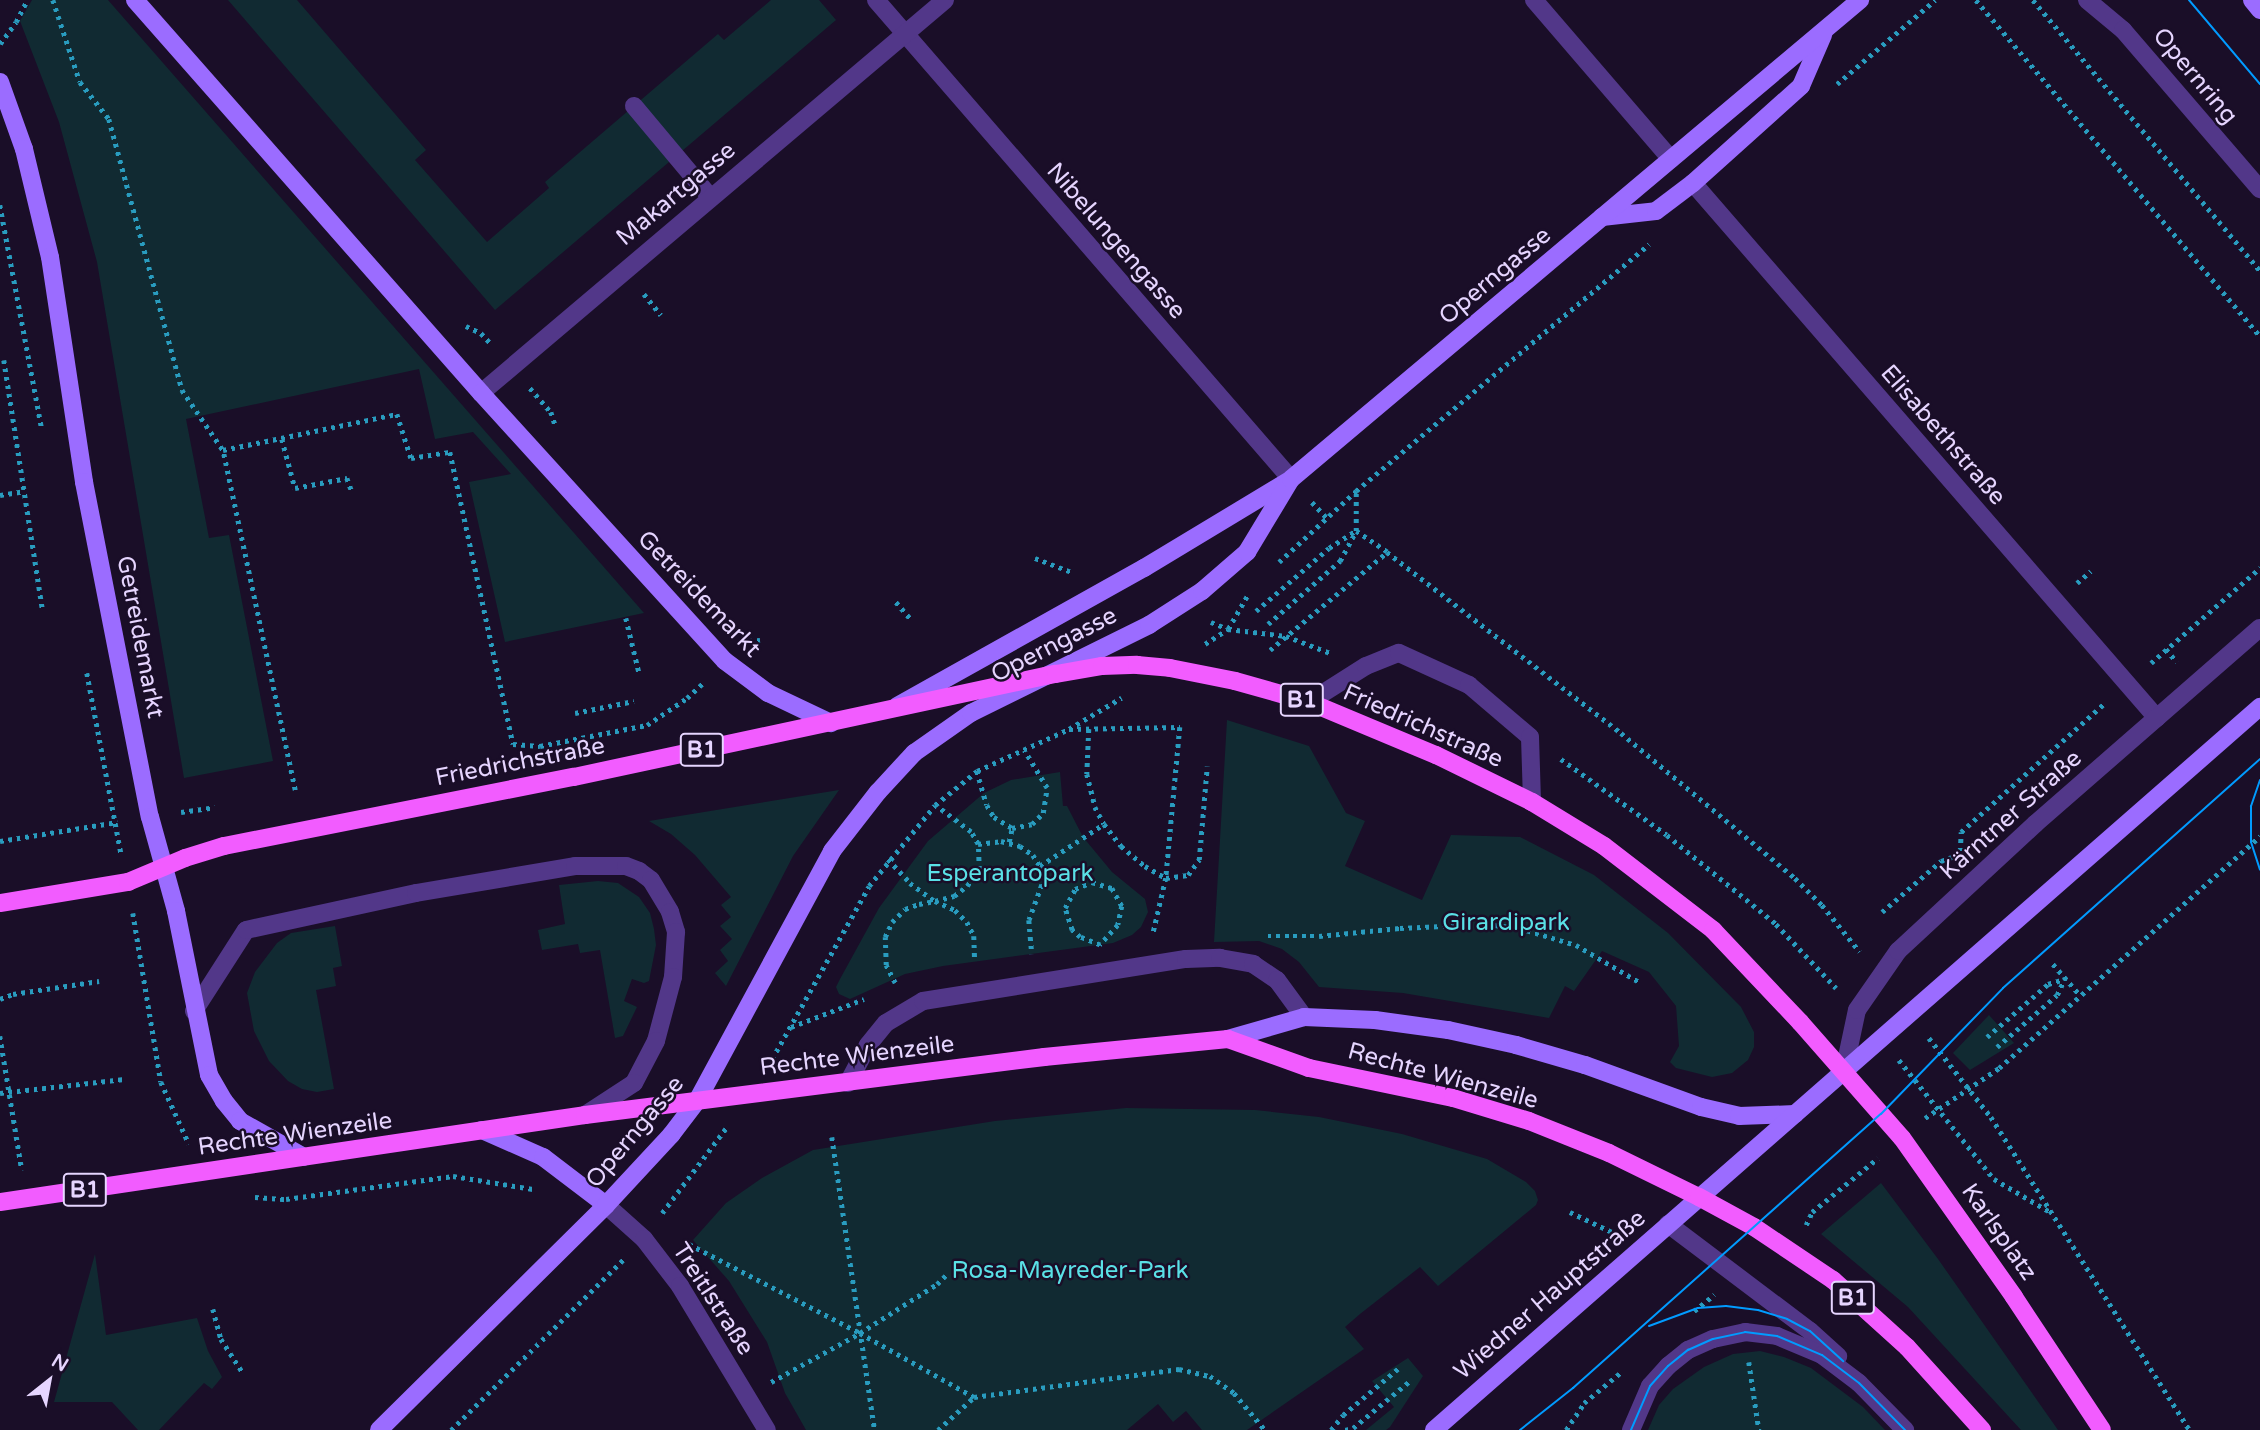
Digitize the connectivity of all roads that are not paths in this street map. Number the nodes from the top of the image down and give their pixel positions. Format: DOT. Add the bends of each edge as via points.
graph roads {
  1 [pos="135,0"];
  2 [pos="876,0"];
  3 [pos="945,0"];
  4 [pos="1534,0"];
  5 [pos="1860,0"];
  6 [pos="2087,0"];
  7 [pos="2252,0"];
  8 [pos="2260,10"];
  9 [pos="1826,28"];
  10 [pos="905,34"];
  11 [pos="0,82"];
  12 [pos="634,106"];
  13 [pos="1671,159"];
  14 [pos="1693,183"];
  15 [pos="2260,189"];
  16 [pos="710,197"];
  17 [pos="1602,217"];
  18 [pos="481,393"];
  19 [pos="1291,479"];
  20 [pos="2260,628"];
  21 [pos="1056,674"];
  22 [pos="1308,702"];
  23 [pos="2260,707"];
  24 [pos="888,711"];
  25 [pos="2157,718"];
  26 [pos="831,723"];
  27 [pos="1532,802"];
  28 [pos="164,868"];
  29 [pos="0,903"];
  30 [pos="194,1011"];
  31 [pos="1304,1017"];
  32 [pos="1228,1039"];
  33 [pos="1844,1071"];
  34 [pos="848,1083"];
  35 [pos="698,1101"];
  36 [pos="1795,1114"];
  37 [pos="585,1115"];
  38 [pos="482,1130"];
  39 [pos="304,1157"];
  40 [pos="1699,1197"];
  41 [pos="0,1202"];
  42 [pos="606,1205"];
  43 [pos="1668,1224"];
  44 [pos="1878,1400"];
  45 [pos="379,1430"];
  46 [pos="766,1430"];
  47 [pos="1434,1430"];
  48 [pos="1632,1430"];
  49 [pos="1905,1430"];
  50 [pos="1982,1430"];
  51 [pos="2102,1430"];
  1 -- 18 [label="main road, Getreidemarkt"];
  2 -- 10 [label="street, Nibelungengasse"];
  3 -- 10 [label="street, Makartgasse"];
  4 -- 13 [label="street"];
  5 -- 9 [label="main road, Operngasse"];
  6 -- 15 [label="street, Opernring" via="2123,30"];
  7 -- 8 [label="main road"];
  9 -- 13 [label="main road, Operngasse"];
  9 -- 14 [label="main road" via="1801,86"];
  10 -- 16 [label="street, Makartgasse"];
  10 -- 19 [label="street, Nibelungengasse"];
  11 -- 28 [label="main road, Getreidemarkt" via="24,149 50,257 84,482"];
  12 -- 16 [label="street"];
  13 -- 17 [label="main road, Operngasse"];
  14 -- 17 [label="main road" via="1656,211"];
  14 -- 25 [label="street, Elisabethstraße"];
  16 -- 18 [label="street, Makartgasse"];
  17 -- 19 [label="main road, Operngasse"];
  18 -- 26 [label="main road, Getreidemarkt" via="726,661 768,693"];
  19 -- 21 [label="main road, Operngasse" via="1247,552 1202,591"];
  19 -- 24 [label="main road, Friedrichstraße" via="1144,568"];
  20 -- 25 [label="street, Kärntner Straße"];
  21 -- 22 [label="main road, Friedrichstraße / B1" via="1102,666 1170,668"];
  21 -- 24 [label="main road, Friedrichstraße / B1"];
  21 -- 35 [label="main road, Operngasse" via="941,732 878,792 832,851"];
  22 -- 27 [label="main road, Friedrichstraße / B1" via="1436,755"];
  22 -- 27 [label="street" via="1366,666 1399,653 1468,685 1530,737"];
  23 -- 33 [label="main road"];
  24 -- 26 [label="main road, Friedrichstraße / B1"];
  25 -- 33 [label="street, Kärntner Straße" via="1898,951 1857,1010"];
  26 -- 28 [label="main road, Friedrichstraße / B1" via="224,846"];
  27 -- 33 [label="main road, Friedrichstraße / B1" via="1604,846 1713,930"];
  28 -- 29 [label="main road, B1" via="128,882"];
  28 -- 30 [label="main road, Getreidemarkt"];
  30 -- 37 [label="street" via="246,930 416,893 575,866 626,866 650,880 670,912 676,932 673,977 656,1041 634,1083"];
  30 -- 39 [label="main road, Getreidemarkt" via="209,1075 224,1101 240,1121"];
  31 -- 32 [label="main road"];
  31 -- 34 [label="street" via="1277,980 1253,964 1220,958 1186,959 923,1001 886,1023"];
  31 -- 36 [label="main road" via="1448,1030 1585,1065 1700,1107 1739,1116"];
  32 -- 34 [label="main road, Rechte Wienzeile / B1"];
  32 -- 40 [label="main road, Rechte Wienzeile / B1" via="1309,1068 1453,1098 1529,1122 1609,1153"];
  33 -- 36 [label="main road"];
  33 -- 51 [label="main road, Karlsplatz / B1" via="1926,1169"];
  34 -- 35 [label="main road, Rechte Wienzeile / B1"];
  35 -- 37 [label="main road, Rechte Wienzeile / B1"];
  35 -- 42 [label="main road, Operngasse"];
  36 -- 40 [label="main road"];
  37 -- 38 [label="main road, Rechte Wienzeile / B1"];
  38 -- 39 [label="main road, Rechte Wienzeile / B1"];
  38 -- 42 [label="main road" via="543,1157"];
  39 -- 41 [label="main road, Rechte Wienzeile / B1"];
  40 -- 43 [label="main road, Wiedner Hauptstraße"];
  40 -- 50 [label="main road, B1" via="1754,1227 1842,1288 1907,1347"];
  42 -- 45 [label="main road, Operngasse"];
  42 -- 46 [label="street, Treitlstraße" via="644,1239 680,1286"];
  43 -- 44 [label="street" via="1825,1343"];
  43 -- 47 [label="main road, Wiedner Hauptstraße"];
  44 -- 48 [label="street" via="1822,1355 1777,1336 1745,1332 1713,1339 1677,1358 1650,1386"];
  44 -- 49 [label="street"];
}
